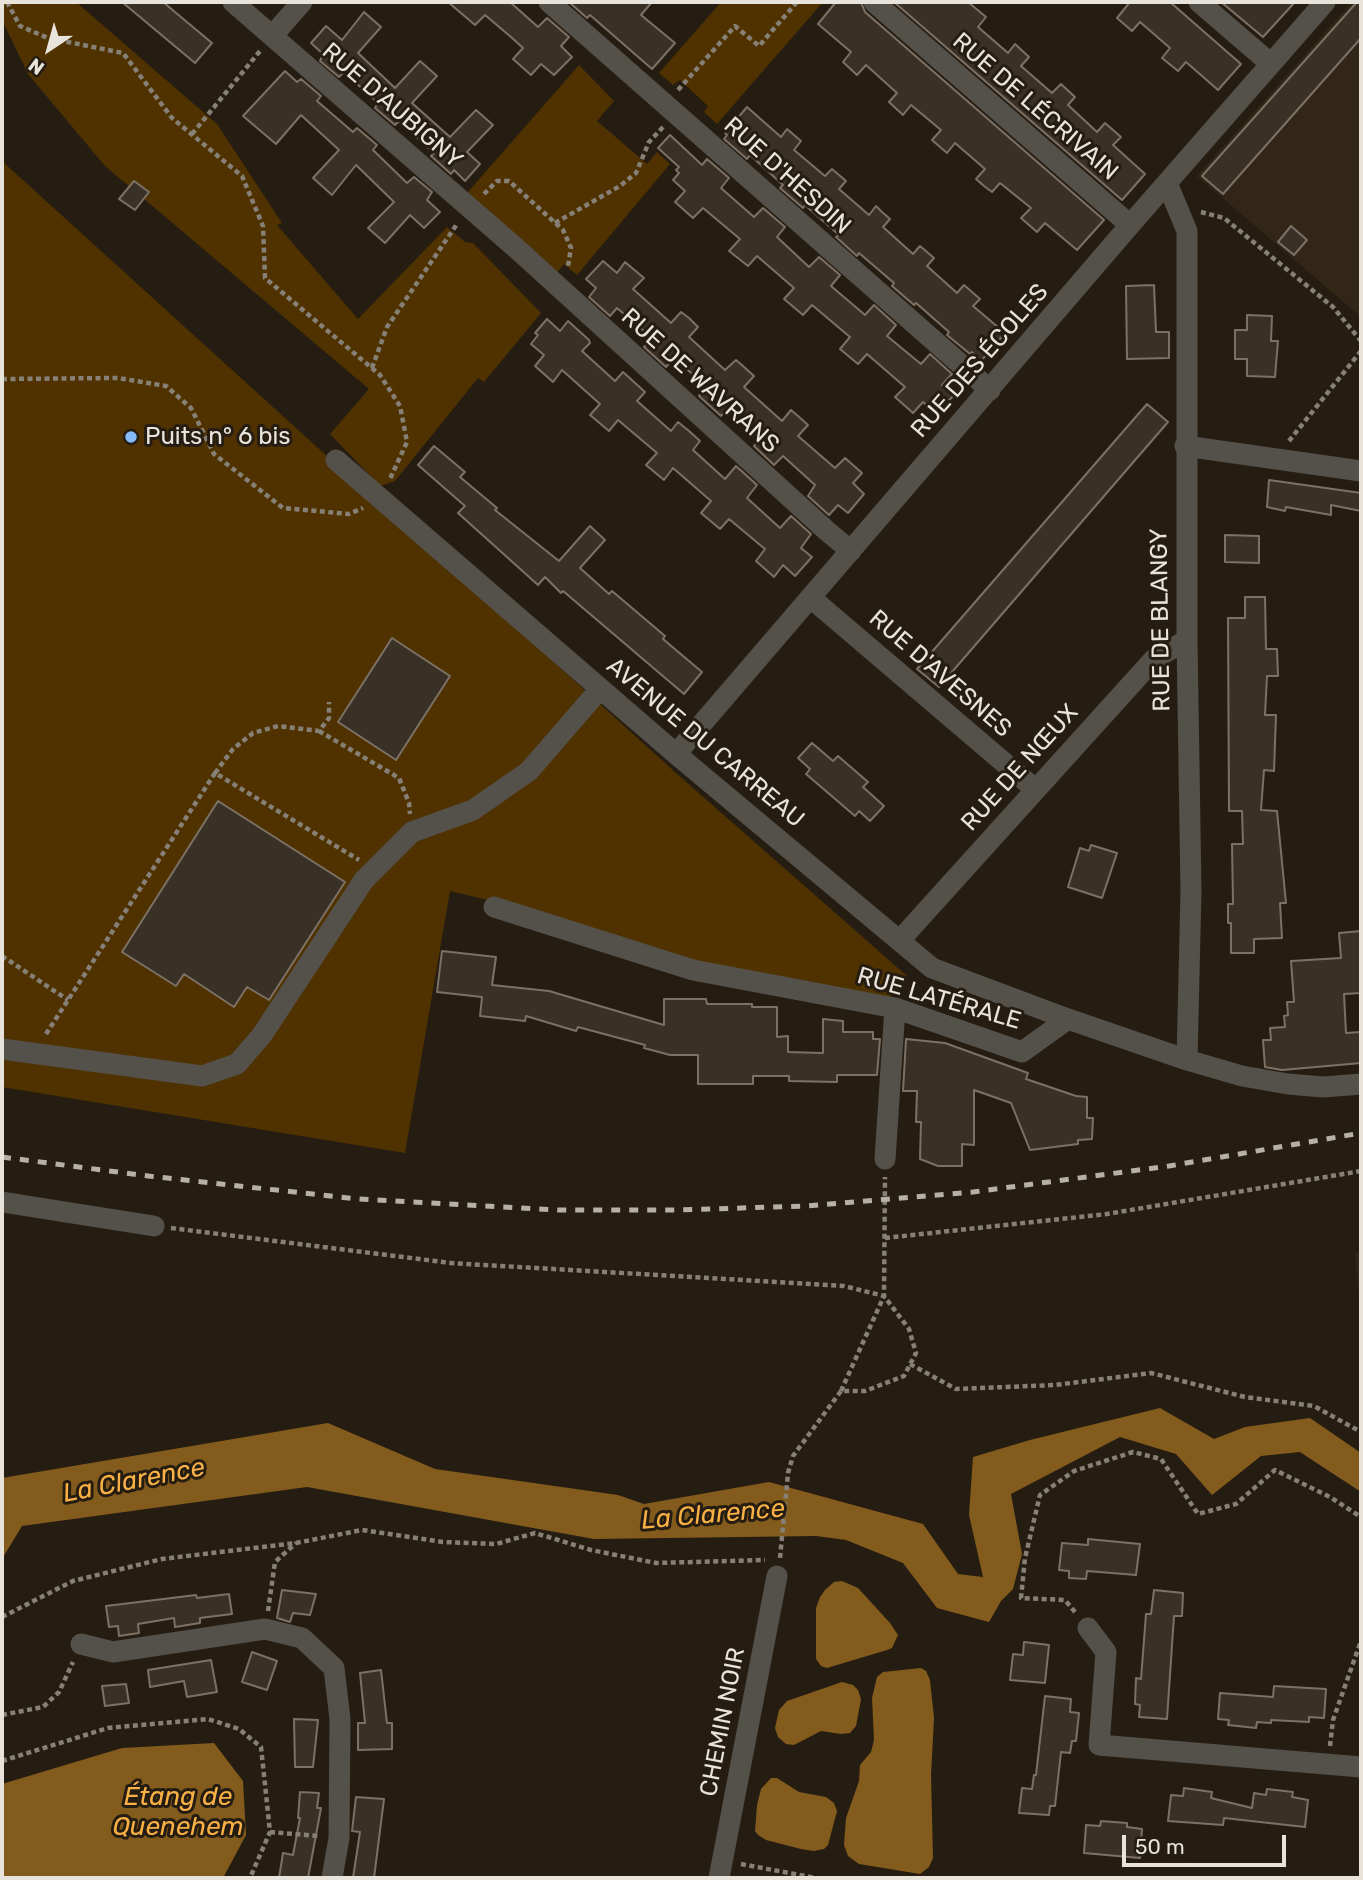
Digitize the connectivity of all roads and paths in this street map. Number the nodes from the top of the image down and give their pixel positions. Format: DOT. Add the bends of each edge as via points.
graph roads {
  1 [pos="7,2"];
  2 [pos="233,2"];
  3 [pos="302,2"];
  4 [pos="549,2"];
  5 [pos="797,2"];
  6 [pos="874,2"];
  7 [pos="1199,2"];
  8 [pos="1325,2"];
  9 [pos="273,35"];
  10 [pos="1271,64"];
  11 [pos="671,108"];
  12 [pos="192,134"];
  13 [pos="1167,183"];
  14 [pos="1180,216"];
  15 [pos="555,223"];
  16 [pos="1130,225"];
  17 [pos="516,248"];
  18 [pos="411,292"];
  19 [pos="1361,341"];
  20 [pos="1361,351"];
  21 [pos="372,368"];
  22 [pos="2,379"];
  23 [pos="990,390"];
  24 [pos="1185,446"];
  25 [pos="1275,459"];
  26 [pos="336,460"];
  27 [pos="1361,471"];
  28 [pos="381,500"];
  29 [pos="851,551"];
  30 [pos="811,598"];
  31 [pos="1187,640"];
  32 [pos="600,689"];
  33 [pos="329,702"];
  34 [pos="319,731"];
  35 [pos="676,754"];
  36 [pos="215,773"];
  37 [pos="1035,789"];
  38 [pos="412,832"];
  39 [pos="374,870"];
  40 [pos="494,907"];
  41 [pos="900,940"];
  42 [pos="2,956"];
  43 [pos="68,1000"];
  44 [pos="895,1008"];
  45 [pos="1068,1019"];
  46 [pos="2,1049"];
  47 [pos="33,1054"];
  48 [pos="1187,1060"];
  49 [pos="1361,1084"];
  50 [pos="886,1159"];
  51 [pos="1361,1171"];
  52 [pos="2,1202"];
  53 [pos="154,1226"];
  54 [pos="885,1238"];
  55 [pos="884,1296"];
  56 [pos="910,1364"];
  57 [pos="841,1391"];
  58 [pos="1361,1432"];
  59 [pos="1361,1517"];
  60 [pos="782,1541"];
  61 [pos="296,1543"];
  62 [pos="778,1567"];
  63 [pos="2,1617"];
  64 [pos="1088,1628"];
  65 [pos="265,1629"];
  66 [pos="1361,1641"];
  67 [pos="81,1644"];
  68 [pos="3,1713"];
  69 [pos="2,1761"];
  70 [pos="1328,1764"];
  71 [pos="1361,1767"];
  72 [pos="270,1832"];
  73 [pos="339,1838"];
  74 [pos="721,1869"];
  75 [pos="250,1878"];
  76 [pos="332,1878"];
  77 [pos="816,1878"];
  1 -- 12 [label="path" via="20,26 48,38 123,53 172,118"];
  2 -- 9 [label="street, RUE D'AUBIGNY"];
  3 -- 9 [label="street"];
  4 -- 11 [label="street, RUE D'HESDIN"];
  5 -- 11 [label="path" via="759,46 735,26"];
  6 -- 16 [label="street, RUE DE LÉCRIVAIN"];
  7 -- 10 [label="street"];
  8 -- 10 [label="street, RUE DES ÉCOLES"];
  9 -- 12 [label="path"];
  9 -- 17 [label="street, RUE D'AUBIGNY"];
  10 -- 13 [label="street, RUE DES ÉCOLES"];
  11 -- 15 [label="path" via="636,173"];
  11 -- 23 [label="street, RUE D'HESDIN"];
  12 -- 21 [label="path" via="242,176 263,226 265,278"];
  13 -- 14 [label="street, RUE DE BLANGY"];
  13 -- 16 [label="street, RUE DES ÉCOLES"];
  14 -- 19 [label="path" via="1204,212 1224,218 1333,307"];
  14 -- 24 [label="street, RUE DE BLANGY" via="1187,231"];
  16 -- 23 [label="street, RUE DES ÉCOLES"];
  17 -- 29 [label="street, RUE DE WAVRANS"];
  18 -- 21 [label="path" via="387,327"];
  20 -- 25 [label="path"];
  21 -- 28 [label="path" via="400,406 407,442"];
  22 -- 28 [label="path" via="118,378 166,386 191,408 214,454 283,508 349,514"];
  23 -- 29 [label="street, RUE DES ÉCOLES"];
  24 -- 25 [label="street"];
  24 -- 31 [label="street, RUE DE BLANGY"];
  25 -- 27 [label="street"];
  26 -- 28 [label="street, AVENUE DU CARREAU"];
  28 -- 32 [label="street, AVENUE DU CARREAU"];
  29 -- 30 [label="street, RUE DES ÉCOLES"];
  30 -- 35 [label="street, RUE DES ÉCOLES"];
  30 -- 37 [label="street, RUE D'AVESNES"];
  31 -- 37 [label="street, RUE DE NŒUX" via="1154,659"];
  31 -- 48 [label="street, RUE DE BLANGY" via="1191,891"];
  32 -- 35 [label="street, AVENUE DU CARREAU"];
  32 -- 38 [label="street" via="529,771 473,810"];
  33 -- 34 [label="path" via="329,718"];
  34 -- 36 [label="path" via="278,726 253,733"];
  34 -- 38 [label="path" via="399,778 409,803"];
  35 -- 41 [label="street, AVENUE DU CARREAU"];
  36 -- 39 [label="path"];
  36 -- 43 [label="path"];
  37 -- 41 [label="street, RUE DE NŒUX"];
  38 -- 39 [label="street"];
  39 -- 47 [label="street" via="262,1035 237,1064 202,1076"];
  40 -- 44 [label="street, RUE LATÉRALE" via="693,970"];
  41 -- 45 [label="street, AVENUE DU CARREAU" via="932,968"];
  42 -- 43 [label="path"];
  43 -- 47 [label="path"];
  44 -- 45 [label="street, RUE LATÉRALE" via="1022,1052"];
  44 -- 50 [label="street"];
  45 -- 48 [label="street"];
  46 -- 47 [label="street"];
  48 -- 49 [label="street" via="1288,1084"];
  50 -- 54 [label="path"];
  51 -- 54 [label="path" via="1107,1214"];
  52 -- 53 [label="street"];
  53 -- 55 [label="path" via="451,1263 844,1286"];
  54 -- 55 [label="path"];
  55 -- 56 [label="path" via="909,1329 916,1353"];
  55 -- 57 [label="path"];
  56 -- 57 [label="path" via="904,1376 865,1391"];
  56 -- 58 [label="path" via="956,1389 1055,1385 1151,1373 1245,1397 1314,1406"];
  57 -- 60 [label="path" via="793,1456"];
  59 -- 64 [label="path" via="1275,1470 1236,1504 1198,1514 1161,1459 1133,1452 1074,1471 1040,1495 1021,1598 1065,1601"];
  61 -- 62 [label="path" via="362,1530 443,1542 496,1544 535,1533 656,1563"];
  61 -- 63 [label="path" via="149,1562 73,1581"];
  61 -- 65 [label="path" via="275,1562"];
  62 -- 74 [label="street, CHEMIN NOIR"];
  64 -- 70 [label="street" via="1106,1651 1099,1745"];
  65 -- 67 [label="street" via="113,1652"];
  65 -- 73 [label="street" via="302,1638 334,1668 340,1718"];
  66 -- 70 [label="path" via="1333,1720"];
  67 -- 68 [label="path" via="59,1692 43,1707"];
  69 -- 72 [label="path" via="108,1728 208,1719 239,1729 261,1747"];
  70 -- 71 [label="street"];
  72 -- 73 [label="path"];
  72 -- 75 [label="path"];
  73 -- 76 [label="street"];
  74 -- 77 [label="path"];
}
